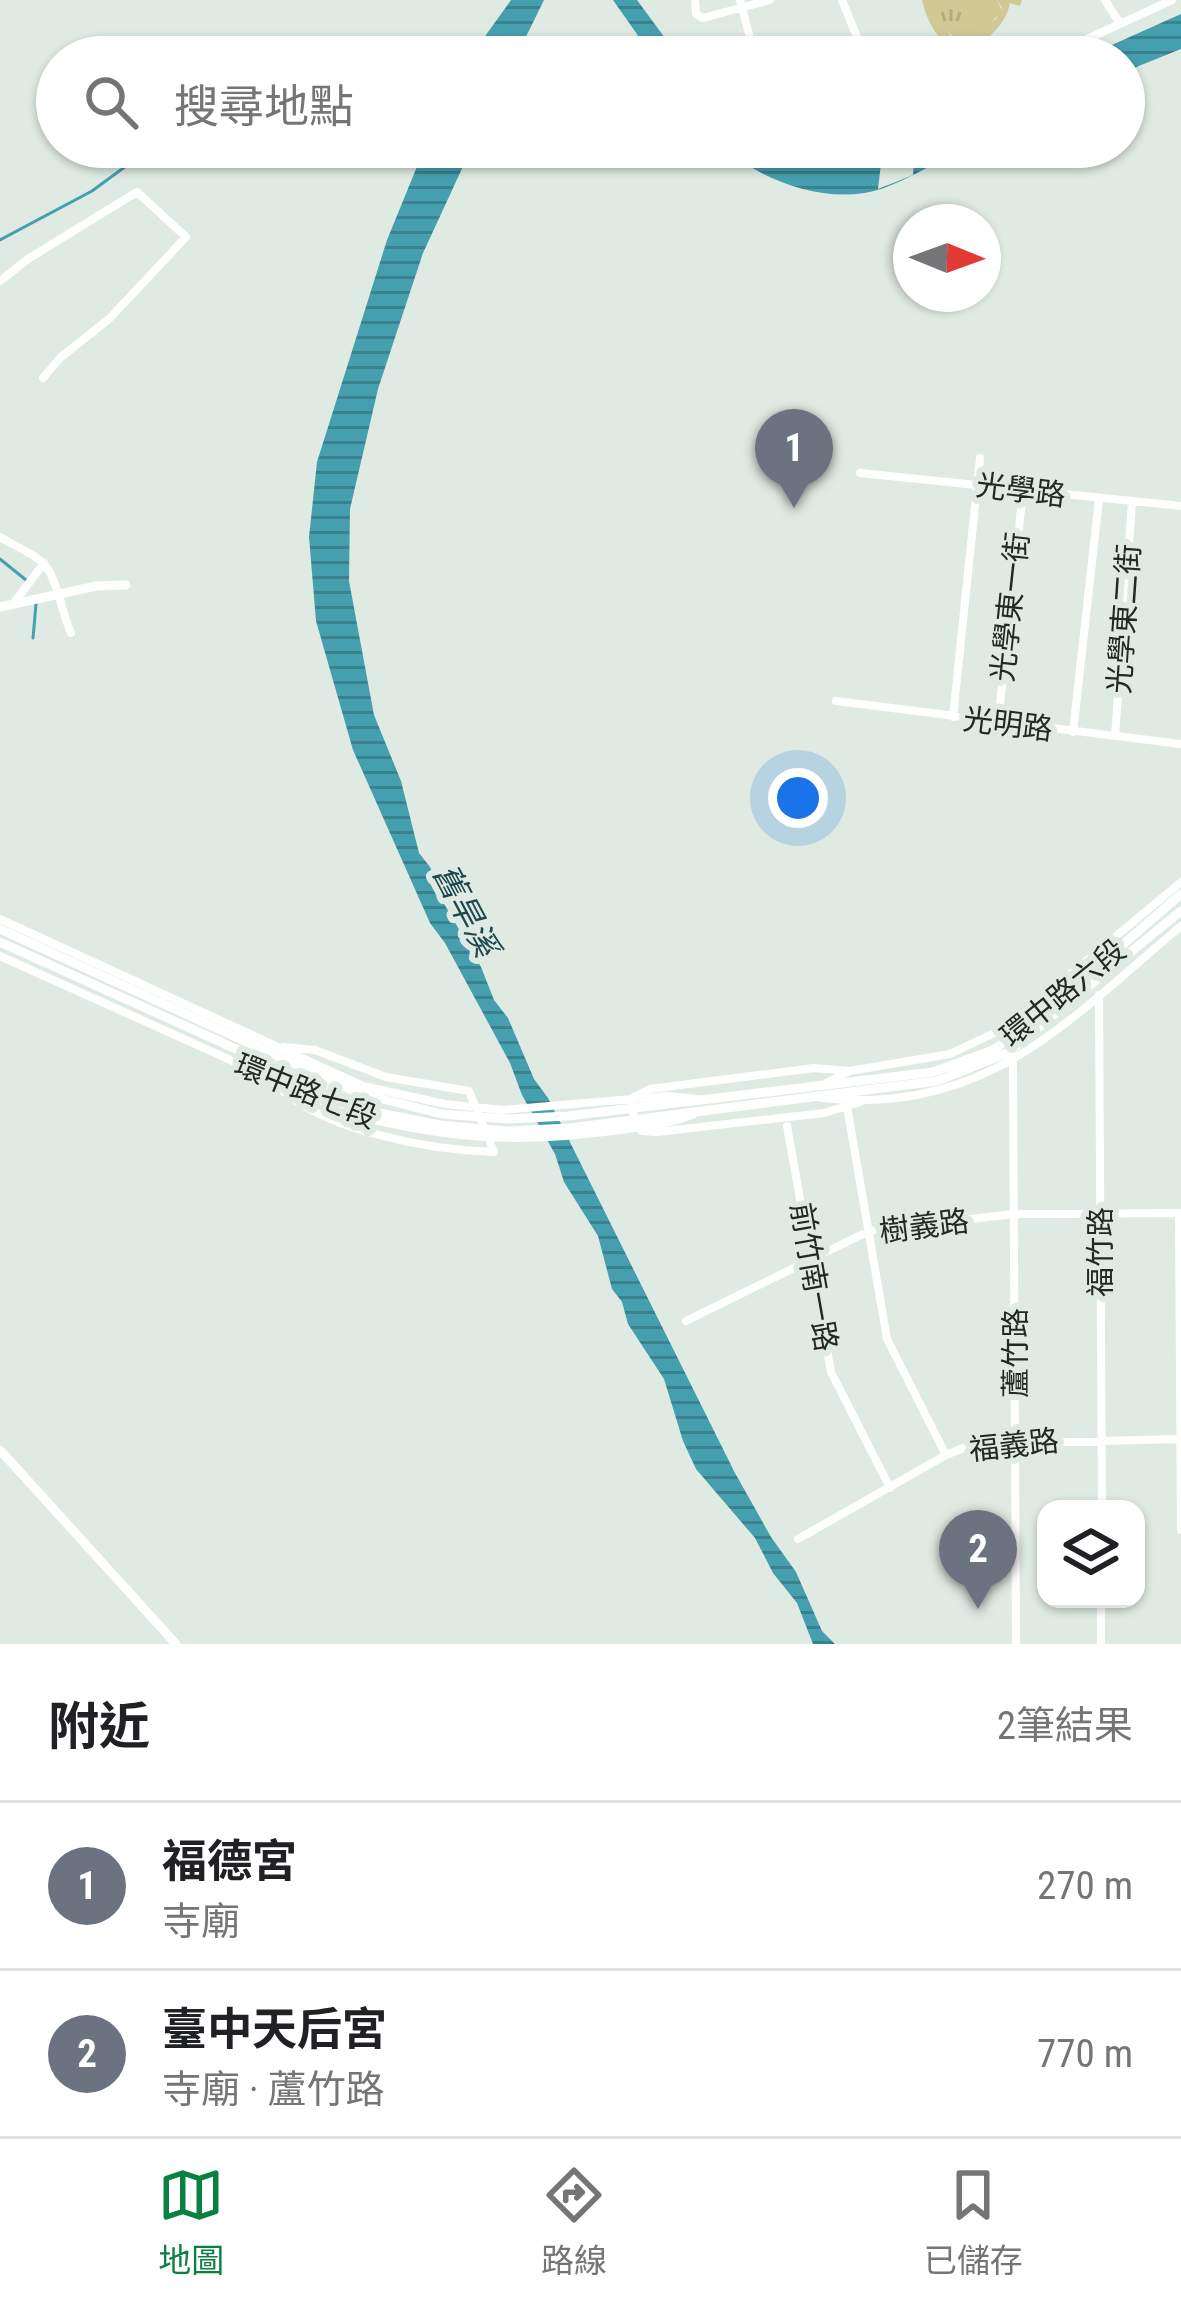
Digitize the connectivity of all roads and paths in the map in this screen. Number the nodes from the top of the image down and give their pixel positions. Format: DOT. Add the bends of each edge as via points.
graph roads {
  1 [pos="695,0"];
  2 [pos="770,0"];
  3 [pos="842,0"];
  4 [pos="1106,0"];
  5 [pos="1172,0"];
  6 [pos="740,4"];
  7 [pos="1119,22"];
  8 [pos="749,36"];
  9 [pos="857,36"];
  10 [pos="1091,36"];
  11 [pos="0,281"];
  12 [pos="43,378"];
  13 [pos="980,458"];
  14 [pos="860,473"];
  15 [pos="976,485"];
  16 [pos="1023,491"];
  17 [pos="1099,499"];
  18 [pos="1132,502"];
  19 [pos="1181,506"];
  20 [pos="0,537"];
  21 [pos="43,566"];
  22 [pos="127,584"];
  23 [pos="57,594"];
  24 [pos="13,604"];
  25 [pos="0,608"];
  26 [pos="71,633"];
  27 [pos="836,701"];
  28 [pos="953,717"];
  29 [pos="998,723"];
  30 [pos="1073,732"];
  31 [pos="1115,736"];
  32 [pos="1181,744"];
  33 [pos="1181,882"];
  34 [pos="1181,894"];
  35 [pos="1150,914"];
  36 [pos="0,919"];
  37 [pos="1179,919"];
  38 [pos="0,928"];
  39 [pos="0,941"];
  40 [pos="0,956"];
  41 [pos="1099,995"];
  42 [pos="276,1047"];
  43 [pos="1013,1062"];
  44 [pos="850,1071"];
  45 [pos="268,1078"];
  46 [pos="938,1081"];
  47 [pos="819,1092"];
  48 [pos="860,1102"];
  49 [pos="700,1105"];
  50 [pos="847,1106"];
  51 [pos="788,1126"];
  52 [pos="1014,1214"];
  53 [pos="1100,1214"];
  54 [pos="1180,1214"];
  55 [pos="869,1231"];
  56 [pos="809,1260"];
  57 [pos="686,1321"];
  58 [pos="1102,1438"];
  59 [pos="1181,1439"];
  60 [pos="1015,1441"];
  61 [pos="0,1450"];
  62 [pos="946,1454"];
  63 [pos="890,1488"];
  64 [pos="1102,1500"];
  65 [pos="1181,1530"];
  66 [pos="798,1539"];
  67 [pos="1102,1608"];
  68 [pos="176,1644"];
  69 [pos="1016,1644"];
  70 [pos="1102,1644"];
  1 -- 6 [label="street" via="699,17"];
  2 -- 6 [label="street"];
  3 -- 9 [label="street"];
  4 -- 7 [label="street"];
  5 -- 7 [label="street"];
  6 -- 8 [label="street"];
  7 -- 10 [label="street"];
  11 -- 12 [label="street" via="137,192 186,236"];
  13 -- 15 [label="street"];
  14 -- 15 [label="street, 光學路"];
  15 -- 16 [label="street, 光學路"];
  15 -- 28 [label="street"];
  16 -- 17 [label="street, 光學路"];
  16 -- 29 [label="street, 光學東一街"];
  17 -- 18 [label="street, 光學路"];
  17 -- 30 [label="street"];
  18 -- 19 [label="street, 光學路"];
  18 -- 31 [label="street, 光學東二街"];
  20 -- 21 [label="street"];
  21 -- 23 [label="street"];
  21 -- 24 [label="street"];
  22 -- 23 [label="street"];
  23 -- 24 [label="street"];
  23 -- 26 [label="street"];
  24 -- 25 [label="street"];
  27 -- 28 [label="street, 光明路"];
  28 -- 29 [label="street, 光明路"];
  29 -- 30 [label="street, 光明路"];
  30 -- 31 [label="street, 光明路"];
  31 -- 32 [label="street, 光明路"];
  33 -- 35 [label="street, 環中路七段"];
  34 -- 35 [label="street, 環中路六段"];
  35 -- 37 [label="street"];
  35 -- 44 [label="street, 環中路七段" via="1007,1027 968,1048"];
  35 -- 46 [label="street, 環中路六段" via="1014,1036"];
  36 -- 42 [label="street, 環中路七段"];
  37 -- 41 [label="street, 環中路六段"];
  37 -- 46 [label="street, 環中路六段" via="1007,1053"];
  38 -- 49 [label="street, 環中路七段" via="381,1101 506,1119"];
  39 -- 49 [label="street, 環中路七段" via="375,1112 506,1131"];
  40 -- 45 [label="street, 環中路七段"];
  41 -- 43 [label="street, 環中路六段"];
  41 -- 53 [label="street, 福竹路"];
  42 -- 45 [label="street" via="469,1090 494,1152 344,1124"];
  42 -- 49 [label="street, 環中路七段" via="363,1086 445,1104 503,1110 668,1096"];
  43 -- 46 [label="street, 環中路六段"];
  43 -- 52 [label="street, 蘆竹路"];
  44 -- 47 [label="street, 環中路七段"];
  44 -- 50 [label="street" via="814,1068 632,1098 642,1131"];
  45 -- 49 [label="street, 環中路七段" via="350,1114 506,1141 672,1122"];
  46 -- 47 [label="street, 環中路七段"];
  46 -- 48 [label="street, 環中路七段"];
  47 -- 48 [label="street, 環中路七段"];
  47 -- 49 [label="street, 環中路七段"];
  48 -- 50 [label="street"];
  50 -- 55 [label="street"];
  51 -- 56 [label="street, 前竹南一路"];
  52 -- 53 [label="street, 樹義路"];
  52 -- 55 [label="street, 樹義路"];
  52 -- 60 [label="street, 蘆竹路"];
  53 -- 54 [label="street, 樹義路"];
  53 -- 58 [label="street, 福竹路"];
  54 -- 59 [label="street"];
  55 -- 56 [label="street, 樹義路"];
  55 -- 62 [label="street" via="887,1339"];
  56 -- 57 [label="street, 樹義路"];
  56 -- 63 [label="street, 前竹南一路" via="831,1372"];
  58 -- 59 [label="street, 福義路"];
  58 -- 60 [label="street, 福義路"];
  58 -- 64 [label="street, 福竹路"];
  59 -- 65 [label="street"];
  60 -- 62 [label="street, 福義路"];
  60 -- 69 [label="street, 蘆竹路"];
  61 -- 68 [label="street"];
  62 -- 63 [label="street, 福義路"];
  63 -- 66 [label="street, 福義路"];
  67 -- 70 [label="street"];
}
